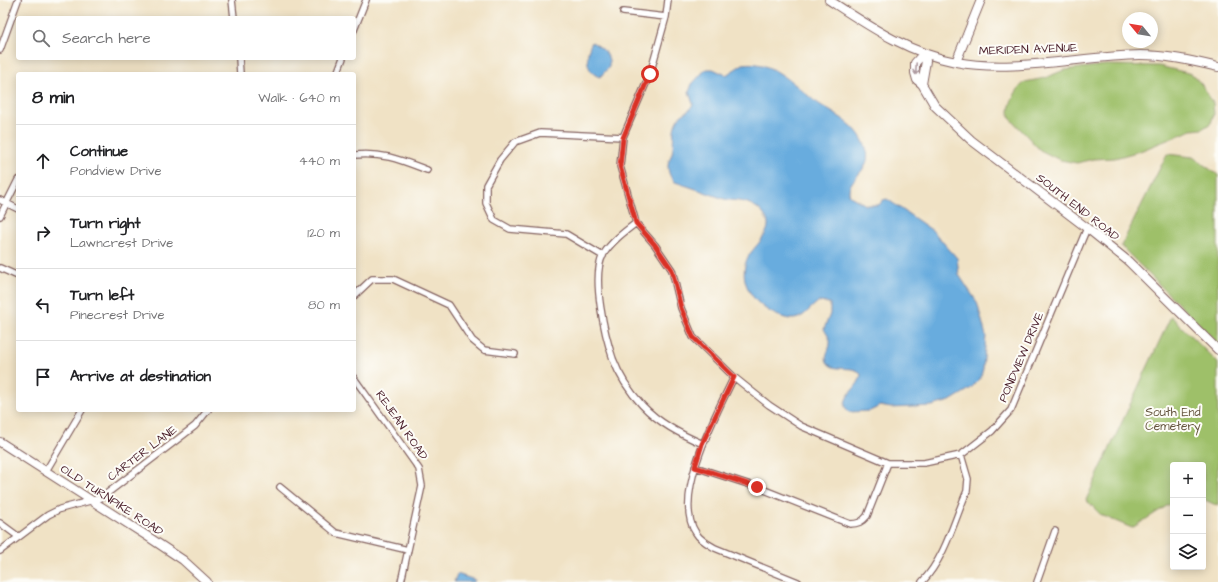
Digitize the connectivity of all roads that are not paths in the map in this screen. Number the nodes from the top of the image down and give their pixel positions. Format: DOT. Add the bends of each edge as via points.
graph roads {
  1 [pos="18,0"];
  2 [pos="232,0"];
  3 [pos="366,0"];
  4 [pos="668,0"];
  5 [pos="829,0"];
  6 [pos="981,0"];
  7 [pos="623,12"];
  8 [pos="234,16"];
  9 [pos="666,17"];
  10 [pos="356,25"];
  11 [pos="0,50"];
  12 [pos="924,53"];
  13 [pos="238,60"];
  14 [pos="342,60"];
  15 [pos="956,62"];
  16 [pos="1218,66"];
  17 [pos="240,72"];
  18 [pos="338,72"];
  19 [pos="623,138"];
  20 [pos="356,155"];
  21 [pos="427,170"];
  22 [pos="16,184"];
  23 [pos="0,200"];
  24 [pos="7,203"];
  25 [pos="16,208"];
  26 [pos="0,216"];
  27 [pos="636,223"];
  28 [pos="1087,228"];
  29 [pos="603,256"];
  30 [pos="0,268"];
  31 [pos="16,275"];
  32 [pos="356,294"];
  33 [pos="1218,350"];
  34 [pos="515,354"];
  35 [pos="734,377"];
  36 [pos="356,381"];
  37 [pos="81,412"];
  38 [pos="206,412"];
  39 [pos="0,442"];
  40 [pos="702,444"];
  41 [pos="961,455"];
  42 [pos="888,463"];
  43 [pos="695,467"];
  44 [pos="46,471"];
  45 [pos="280,487"];
  46 [pos="92,502"];
  47 [pos="0,523"];
  48 [pos="1055,531"];
  49 [pos="19,537"];
  50 [pos="408,550"];
  51 [pos="0,551"];
  52 [pos="207,582"];
  53 [pos="401,582"];
  54 [pos="798,582"];
  55 [pos="922,582"];
  56 [pos="1037,582"];
  1 -- 11 [label="street"];
  2 -- 8 [label="street"];
  3 -- 10 [label="street"];
  4 -- 9 [label="street, PONDVIEW DRIVE"];
  5 -- 12 [label="main road, MERIDEN AVENUE" via="883,36"];
  6 -- 15 [label="main road"];
  7 -- 9 [label="street"];
  9 -- 19 [label="street, PONDVIEW DRIVE" via="650,74"];
  12 -- 15 [label="main road, MERIDEN AVENUE"];
  12 -- 28 [label="main road, SOUTH END ROAD" via="926,60 922,84 936,106 971,140"];
  13 -- 17 [label="street"];
  14 -- 18 [label="street"];
  15 -- 16 [label="main road, MERIDEN AVENUE" via="1007,65 1141,55 1174,57"];
  19 -- 27 [label="street, PONDVIEW DRIVE" via="620,166"];
  19 -- 29 [label="street" via="540,133 515,142 500,160 486,185 486,203 494,220 510,229 566,234"];
  20 -- 21 [label="street" via="388,155"];
  22 -- 24 [label="street"];
  23 -- 24 [label="street"];
  24 -- 25 [label="street"];
  24 -- 26 [label="street"];
  27 -- 29 [label="street" via="620,234"];
  27 -- 35 [label="street, PONDVIEW DRIVE" via="672,270 681,308 693,337"];
  28 -- 33 [label="main road, SOUTH END ROAD" via="1128,261"];
  28 -- 41 [label="street, PONDVIEW DRIVE" via="1011,410 992,430"];
  29 -- 40 [label="street" via="598,282 602,317 613,359 627,386 641,404 660,421"];
  30 -- 31 [label="street"];
  32 -- 34 [label="street" via="372,279 393,280 449,306 472,340 484,350"];
  35 -- 40 [label="street"];
  35 -- 42 [label="street, PONDVIEW DRIVE" via="801,426"];
  36 -- 50 [label="street, REJEAN ROAD" via="419,469 422,486"];
  37 -- 44 [label="street"];
  38 -- 46 [label="street, CARTER LANE" via="196,426 101,498"];
  39 -- 44 [label="main road, OLD TURNPIKE ROAD"];
  40 -- 43 [label="street"];
  41 -- 42 [label="street, PONDVIEW DRIVE" via="924,463"];
  41 -- 55 [label="street" via="968,479 967,490 938,560"];
  42 -- 43 [label="street" via="866,516 862,522 856,524 850,524 757,487"];
  43 -- 54 [label="street" via="690,489 689,517 696,534 715,548"];
  44 -- 46 [label="main road, OLD TURNPIKE ROAD"];
  45 -- 50 [label="street" via="336,533"];
  46 -- 49 [label="street, CARTER LANE" via="60,509"];
  46 -- 52 [label="main road, OLD TURNPIKE ROAD" via="182,560"];
  47 -- 49 [label="street"];
  48 -- 56 [label="street"];
  49 -- 51 [label="street, CARTER LANE"];
  50 -- 53 [label="street, REJEAN ROAD"];
}
